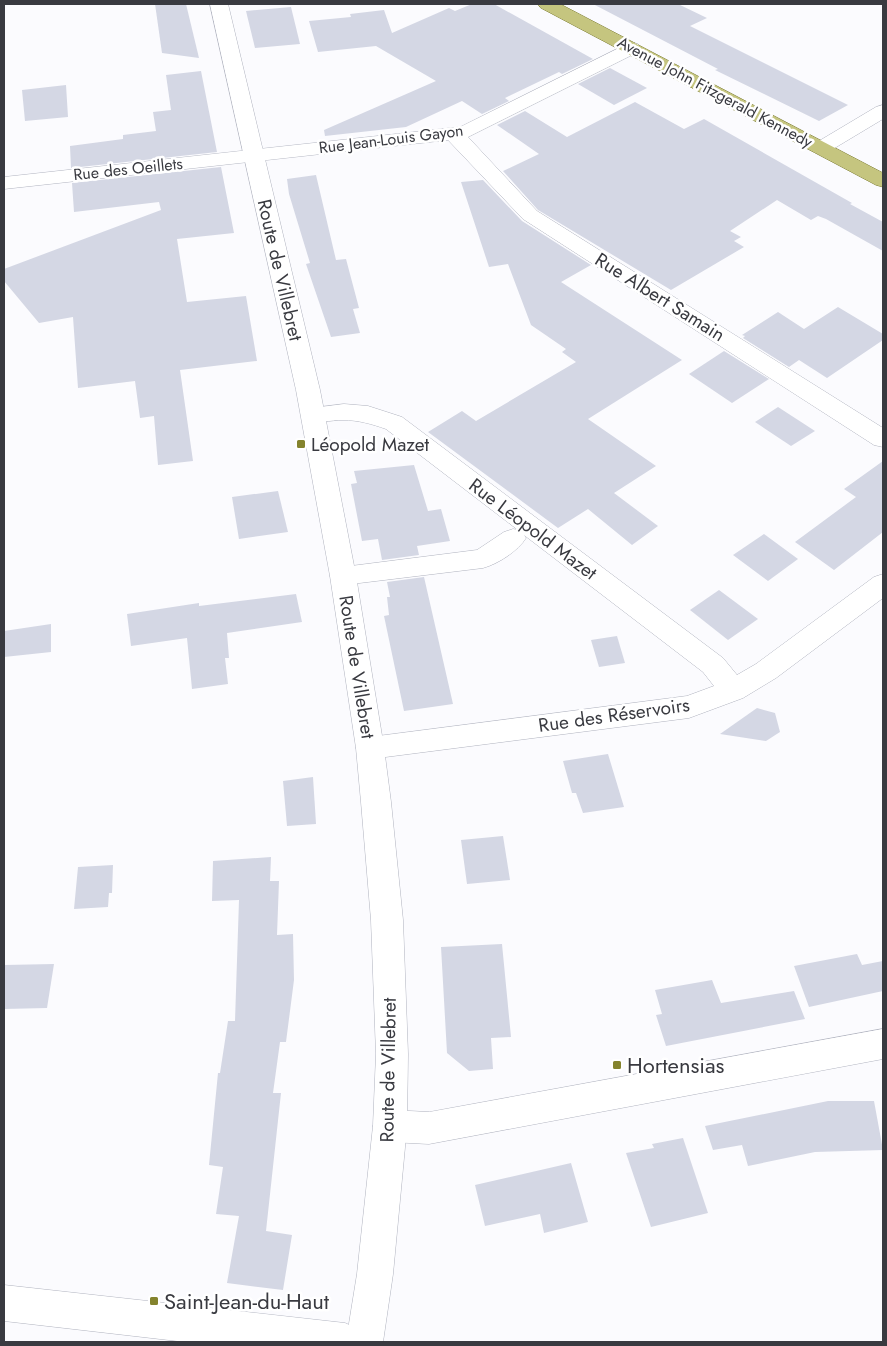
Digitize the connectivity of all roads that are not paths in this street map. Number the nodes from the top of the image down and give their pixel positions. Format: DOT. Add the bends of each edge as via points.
graph roads {
  1 [pos="219,4"];
  2 [pos="547,4"];
  3 [pos="630,48"];
  4 [pos="883,111"];
  5 [pos="454,134"];
  6 [pos="821,148"];
  7 [pos="253,156"];
  8 [pos="883,181"];
  9 [pos="4,183"];
  10 [pos="312,415"];
  11 [pos="883,439"];
  12 [pos="513,538"];
  13 [pos="343,576"];
  14 [pos="883,584"];
  15 [pos="733,690"];
  16 [pos="370,748"];
  17 [pos="883,1044"];
  18 [pos="390,1126"];
  19 [pos="4,1303"];
  20 [pos="345,1342"];
  21 [pos="365,1342"];
  1 -- 7 [label="street, Route de Villebret"];
  2 -- 3 [label="main road, Avenue John Fitzgerald Kennedy"];
  3 -- 5 [label="street, Rue Jean-Louis Gayon" via="465,132"];
  3 -- 6 [label="main road, Avenue John Fitzgerald Kennedy"];
  4 -- 6 [label="street"];
  5 -- 7 [label="street, Rue Jean-Louis Gayon"];
  5 -- 11 [label="street, Rue Albert Samain" via="530,215"];
  6 -- 8 [label="main road, Avenue John Fitzgerald Kennedy"];
  7 -- 9 [label="street, Rue des Oeillets"];
  7 -- 10 [label="street, Route de Villebret"];
  10 -- 13 [label="street, Route de Villebret"];
  10 -- 15 [label="street, Rue Léopold Mazet" via="368,414 394,423 713,665"];
  12 -- 13 [label="street" via="483,559"];
  13 -- 16 [label="street, Route de Villebret"];
  14 -- 15 [label="street, Rue des Réservoirs" via="766,671"];
  15 -- 16 [label="street, Rue des Réservoirs" via="689,707"];
  16 -- 18 [label="street, Route de Villebret" via="387,920 392,1054"];
  17 -- 18 [label="street" via="429,1128"];
  18 -- 21 [label="street, Route de Villebret"];
  19 -- 20 [label="street"];
}
